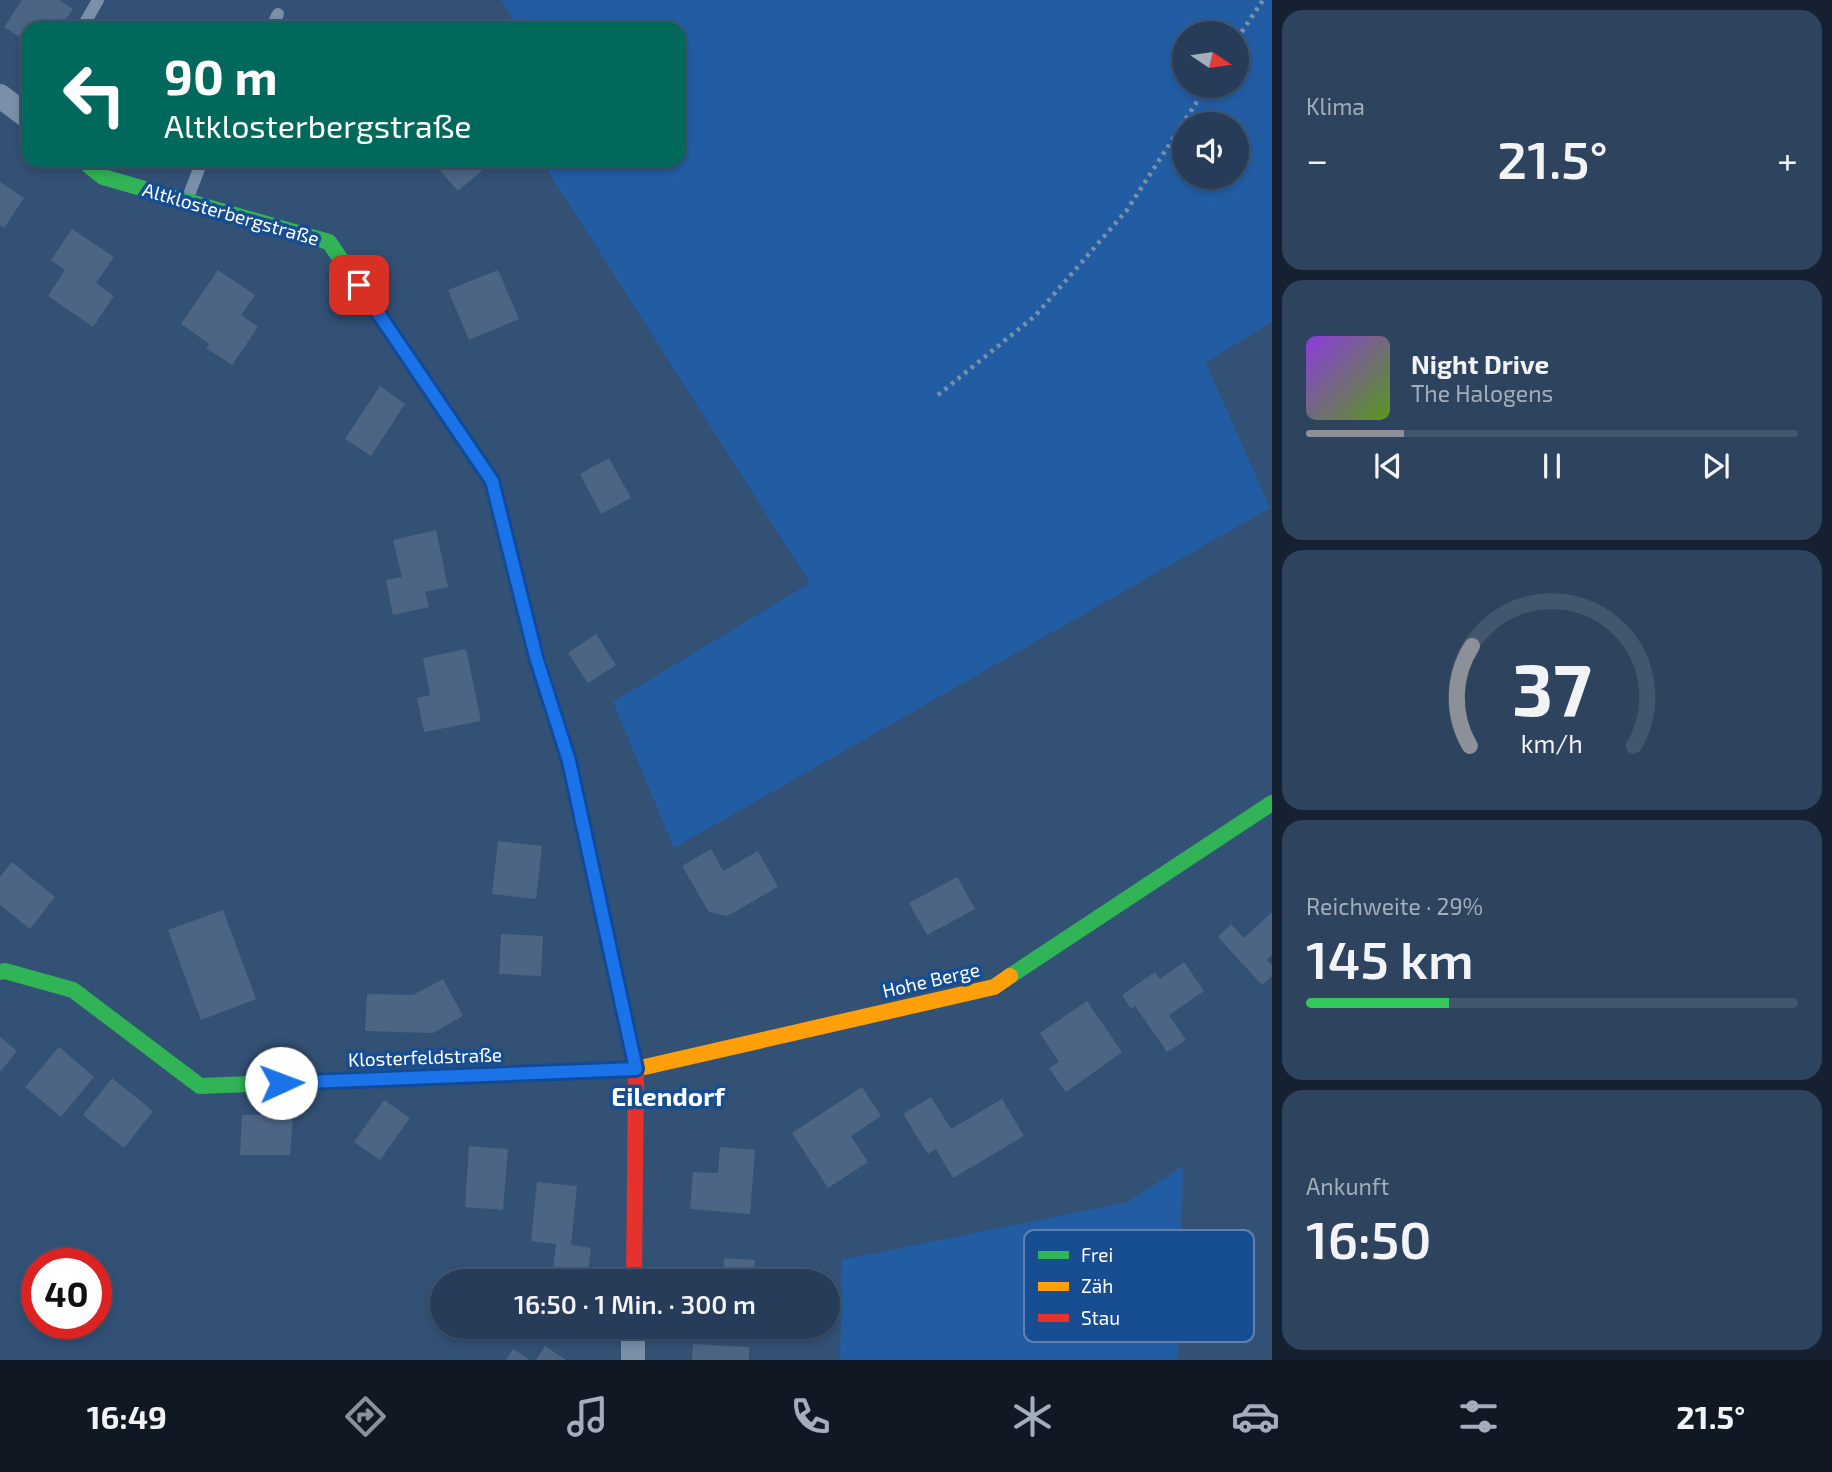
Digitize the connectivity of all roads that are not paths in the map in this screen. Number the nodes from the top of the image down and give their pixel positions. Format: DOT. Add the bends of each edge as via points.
graph roads {
  1 [pos="98,0"];
  2 [pos="278,14"];
  3 [pos="86,21"];
  4 [pos="274,21"];
  5 [pos="0,96"];
  6 [pos="21,112"];
  7 [pos="92,168"];
  8 [pos="199,168"];
  9 [pos="186,201"];
  10 [pos="1272,803"];
  11 [pos="0,972"];
  12 [pos="636,1069"];
  13 [pos="634,1269"];
  14 [pos="633,1339"];
  15 [pos="633,1360"];
  1 -- 3 [label="lane"];
  2 -- 4 [label="lane"];
  5 -- 6 [label="street"];
  7 -- 9 [label="street, Altklosterbergstraße" via="103,177"];
  8 -- 9 [label="lane"];
  9 -- 12 [label="street, Altklosterbergstraße" via="329,242 492,481 536,657 569,761"];
  10 -- 12 [label="street, Hohe Berge" via="994,987"];
  11 -- 12 [label="street, Klosterfeldstraße" via="73,990 200,1086"];
  12 -- 13 [label="street, Altklosterbergstraße"];
  14 -- 15 [label="street"];
}
